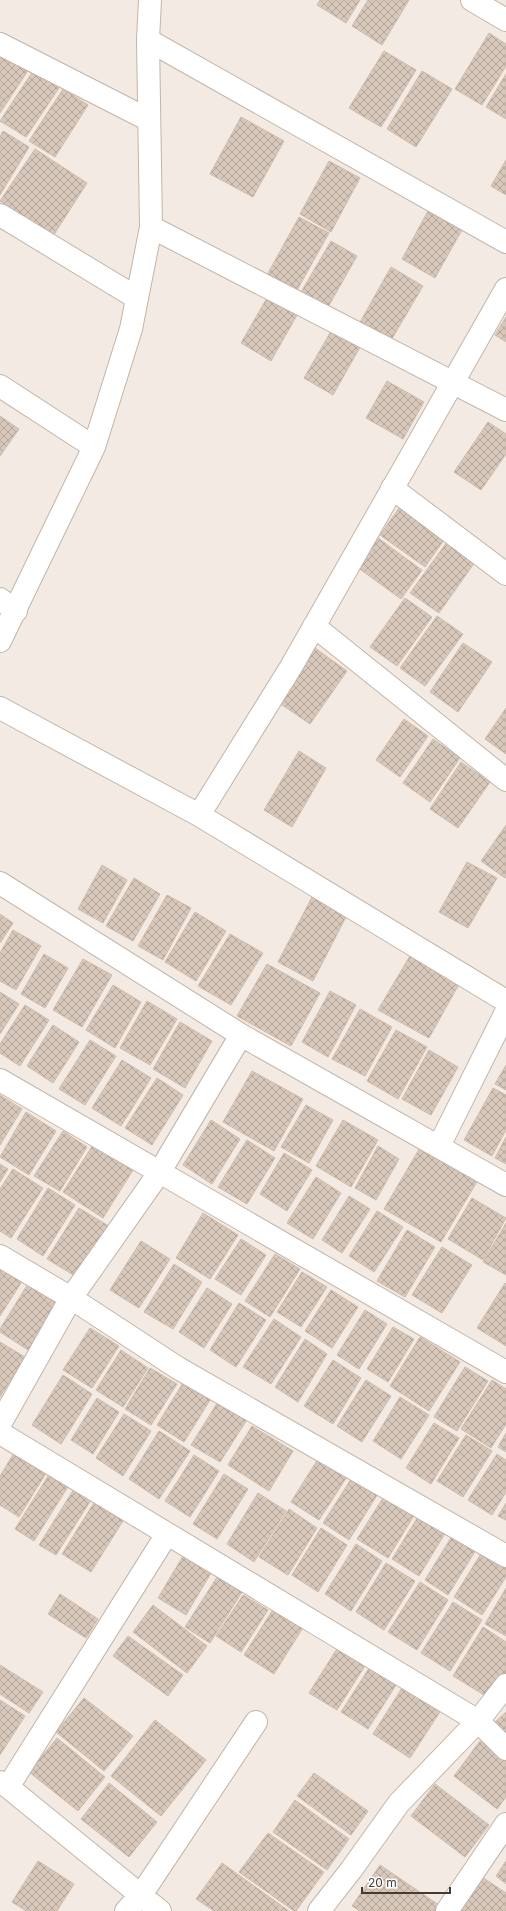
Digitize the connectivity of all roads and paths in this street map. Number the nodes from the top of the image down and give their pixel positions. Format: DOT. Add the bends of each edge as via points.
graph roads {
  1 [pos="150,0"];
  2 [pos="472,0"];
  3 [pos="506,20"];
  4 [pos="148,40"];
  5 [pos="0,44"];
  6 [pos="150,120"];
  7 [pos="0,215"];
  8 [pos="151,227"];
  9 [pos="506,242"];
  10 [pos="506,290"];
  11 [pos="137,298"];
  12 [pos="454,382"];
  13 [pos="0,386"];
  14 [pos="506,410"];
  15 [pos="94,447"];
  16 [pos="392,488"];
  17 [pos="506,574"];
  18 [pos="8,605"];
  19 [pos="314,626"];
  20 [pos="0,641"];
  21 [pos="0,708"];
  22 [pos="506,780"];
  23 [pos="199,815"];
  24 [pos="0,883"];
  25 [pos="506,1002"];
  26 [pos="506,1012"];
  27 [pos="241,1035"];
  28 [pos="0,1080"];
  29 [pos="439,1146"];
  30 [pos="159,1173"];
  31 [pos="506,1185"];
  32 [pos="0,1256"];
  33 [pos="71,1298"];
  34 [pos="506,1372"];
  35 [pos="0,1424"];
  36 [pos="0,1433"];
  37 [pos="167,1534"];
  38 [pos="506,1556"];
  39 [pos="506,1685"];
  40 [pos="478,1721"];
  41 [pos="256,1722"];
  42 [pos="506,1750"];
  43 [pos="4,1784"];
  44 [pos="506,1824"];
  45 [pos="141,1895"];
  46 [pos="126,1911"];
  47 [pos="160,1911"];
  48 [pos="319,1911"];
  49 [pos="446,1911"];
  1 -- 4 [label="street"];
  2 -- 3 [label="street"];
  4 -- 6 [label="street"];
  4 -- 9 [label="street"];
  5 -- 6 [label="street"];
  6 -- 8 [label="street"];
  7 -- 11 [label="street"];
  8 -- 11 [label="street"];
  8 -- 12 [label="street"];
  10 -- 12 [label="street"];
  11 -- 15 [label="street"];
  12 -- 14 [label="street"];
  12 -- 16 [label="street"];
  13 -- 15 [label="street"];
  15 -- 18 [label="street"];
  16 -- 17 [label="street"];
  16 -- 19 [label="street"];
  18 -- 20 [label="street"];
  19 -- 22 [label="street"];
  19 -- 23 [label="street"];
  21 -- 23 [label="street"];
  23 -- 25 [label="street"];
  24 -- 27 [label="street"];
  26 -- 29 [label="street"];
  27 -- 29 [label="street"];
  27 -- 30 [label="street"];
  28 -- 30 [label="street"];
  29 -- 31 [label="street"];
  30 -- 33 [label="street"];
  30 -- 34 [label="street"];
  32 -- 33 [label="street"];
  33 -- 35 [label="street"];
  33 -- 38 [label="street" via="178,1368"];
  36 -- 37 [label="street"];
  37 -- 40 [label="street"];
  37 -- 43 [label="street"];
  39 -- 40 [label="street"];
  40 -- 42 [label="street"];
  40 -- 48 [label="street" via="399,1803"];
  41 -- 45 [label="street"];
  43 -- 45 [label="street"];
  44 -- 49 [label="street"];
  45 -- 46 [label="street"];
  45 -- 47 [label="street"];
}
